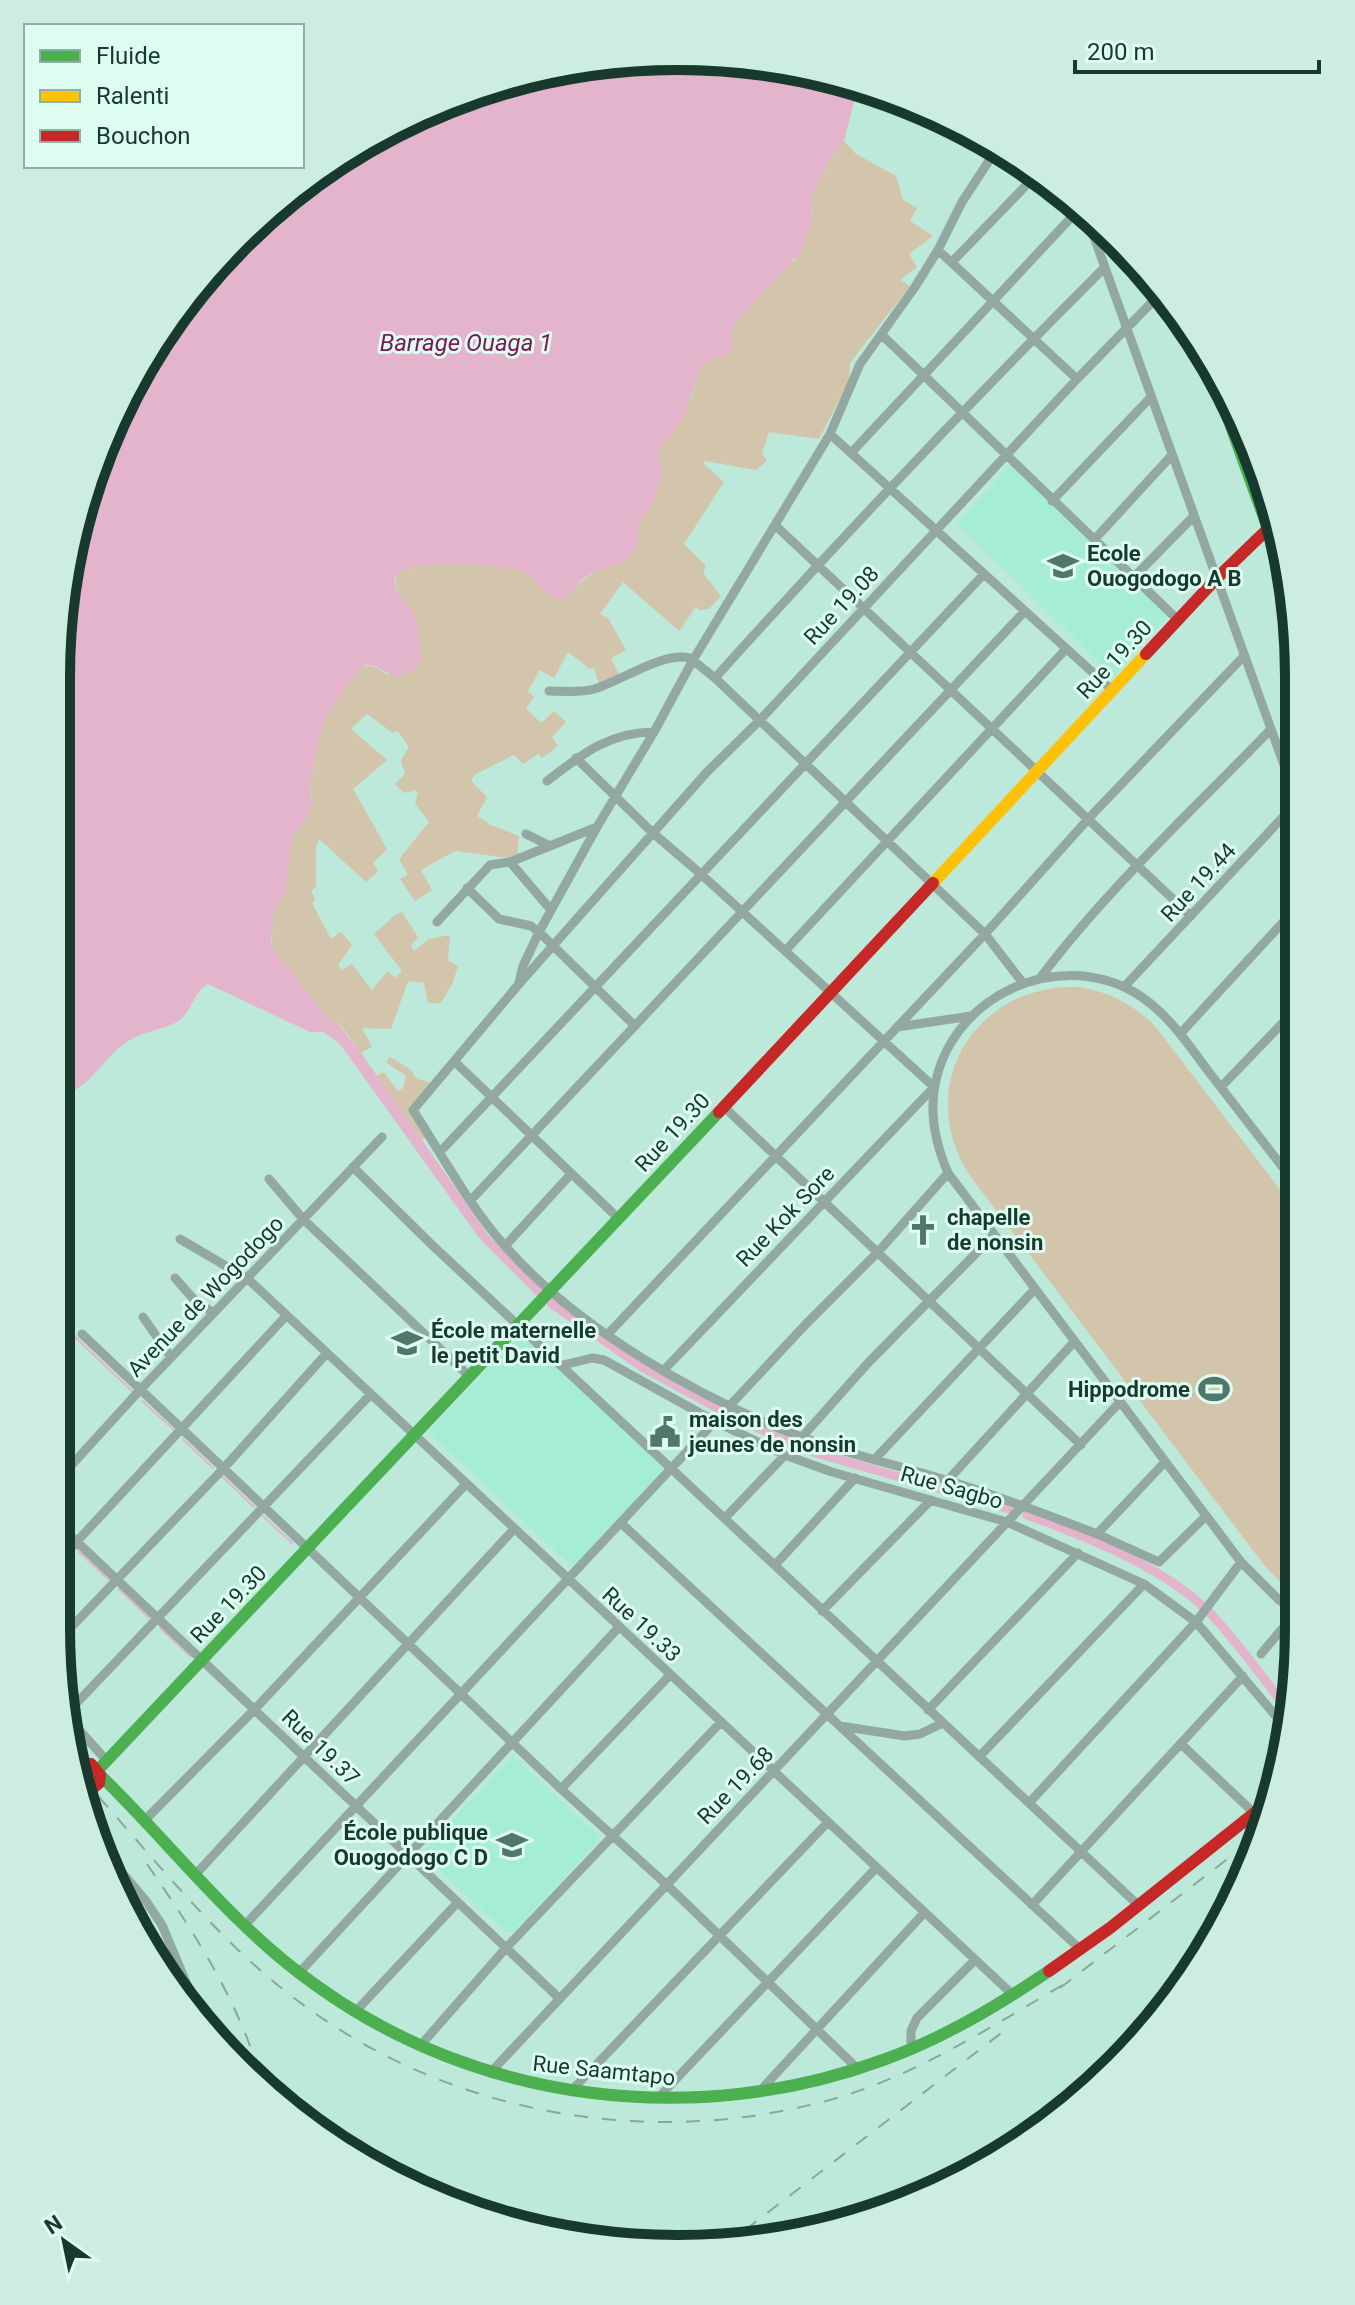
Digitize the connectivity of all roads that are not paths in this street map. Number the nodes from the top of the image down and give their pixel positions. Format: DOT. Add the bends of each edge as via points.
graph roads {
  1 [pos="991,157"];
  2 [pos="1029,182"];
  3 [pos="1074,218"];
  4 [pos="1091,233"];
  5 [pos="938,250"];
  6 [pos="952,262"];
  7 [pos="1104,268"];
  8 [pos="993,300"];
  9 [pos="1153,301"];
  10 [pos="1128,326"];
  11 [pos="882,335"];
  12 [pos="1034,338"];
  13 [pos="923,376"];
  14 [pos="1077,379"];
  15 [pos="1151,397"];
  16 [pos="962,412"];
  17 [pos="830,434"];
  18 [pos="851,453"];
  19 [pos="1007,455"];
  20 [pos="1172,455"];
  21 [pos="890,488"];
  22 [pos="1052,501"];
  23 [pos="1193,517"];
  24 [pos="776,526"];
  25 [pos="936,530"];
  26 [pos="1266,530"];
  27 [pos="1094,540"];
  28 [pos="818,564"];
  29 [pos="984,574"];
  30 [pos="1134,577"];
  31 [pos="1216,579"];
  32 [pos="863,607"];
  33 [pos="1025,611"];
  34 [pos="1178,620"];
  35 [pos="1066,649"];
  36 [pos="911,652"];
  37 [pos="1244,656"];
  38 [pos="693,660"];
  39 [pos="715,678"];
  40 [pos="951,689"];
  41 [pos="1112,690"];
  42 [pos="549,691"];
  43 [pos="760,720"];
  44 [pos="992,727"];
  45 [pos="1271,729"];
  46 [pos="654,732"];
  47 [pos="576,758"];
  48 [pos="804,763"];
  49 [pos="1285,768"];
  50 [pos="1037,770"];
  51 [pos="547,781"];
  52 [pos="615,796"];
  53 [pos="846,802"];
  54 [pos="1285,815"];
  55 [pos="1089,818"];
  56 [pos="597,827"];
  57 [pos="653,833"];
  58 [pos="526,834"];
  59 [pos="887,840"];
  60 [pos="550,846"];
  61 [pos="510,862"];
  62 [pos="1139,866"];
  63 [pos="702,875"];
  64 [pos="932,883"];
  65 [pos="467,888"];
  66 [pos="551,910"];
  67 [pos="742,912"];
  68 [pos="1191,916"];
  69 [pos="1285,920"];
  70 [pos="437,922"];
  71 [pos="539,932"];
  72 [pos="985,934"];
  73 [pos="553,946"];
  74 [pos="785,951"];
  75 [pos="1040,978"];
  76 [pos="1023,983"];
  77 [pos="519,984"];
  78 [pos="1124,987"];
  79 [pos="596,988"];
  80 [pos="830,992"];
  81 [pos="971,1016"];
  82 [pos="1285,1021"];
  83 [pos="635,1026"];
  84 [pos="897,1027"];
  85 [pos="1180,1034"];
  86 [pos="884,1042"];
  87 [pos="454,1061"];
  88 [pos="934,1087"];
  89 [pos="1221,1087"];
  90 [pos="492,1097"];
  91 [pos="723,1106"];
  92 [pos="532,1135"];
  93 [pos="382,1137"];
  94 [pos="440,1152"];
  95 [pos="776,1156"];
  96 [pos="353,1167"];
  97 [pos="1285,1170"];
  98 [pos="948,1173"];
  99 [pos="571,1174"];
  100 [pos="269,1179"];
  101 [pos="471,1200"];
  102 [pos="824,1201"];
  103 [pos="303,1219"];
  104 [pos="619,1219"];
  105 [pos="993,1236"];
  106 [pos="180,1239"];
  107 [pos="505,1246"];
  108 [pos="878,1252"];
  109 [pos="175,1278"];
  110 [pos="248,1279"];
  111 [pos="551,1290"];
  112 [pos="1034,1290"];
  113 [pos="930,1301"];
  114 [pos="214,1313"];
  115 [pos="286,1316"];
  116 [pos="143,1317"];
  117 [pos="519,1324"];
  118 [pos="82,1334"];
  119 [pos="608,1334"];
  120 [pos="1074,1342"];
  121 [pos="979,1348"];
  122 [pos="327,1353"];
  123 [pos="171,1357"];
  124 [pos="563,1365"];
  125 [pos="663,1371"];
  126 [pos="470,1377"];
  127 [pos="140,1390"];
  128 [pos="371,1394"];
  129 [pos="1026,1395"];
  130 [pos="1120,1402"];
  131 [pos="732,1406"];
  132 [pos="716,1422"];
  133 [pos="181,1429"];
  134 [pos="415,1436"];
  135 [pos="802,1437"];
  136 [pos="1081,1445"];
  137 [pos="785,1455"];
  138 [pos="874,1460"];
  139 [pos="1165,1462"];
  140 [pos="70,1467"];
  141 [pos="223,1469"];
  142 [pos="673,1469"];
  143 [pos="855,1478"];
  144 [pos="948,1480"];
  145 [pos="466,1484"];
  146 [pos="931,1500"];
  147 [pos="1024,1505"];
  148 [pos="263,1507"];
  149 [pos="1206,1516"];
  150 [pos="725,1518"];
  151 [pos="1007,1522"];
  152 [pos="622,1524"];
  153 [pos="514,1529"];
  154 [pos="1097,1534"];
  155 [pos="70,1535"];
  156 [pos="77,1542"];
  157 [pos="70,1549"];
  158 [pos="308,1549"];
  159 [pos="1078,1553"];
  160 [pos="1241,1562"];
  161 [pos="775,1565"];
  162 [pos="118,1580"];
  163 [pos="569,1580"];
  164 [pos="1144,1584"];
  165 [pos="358,1597"];
  166 [pos="1285,1604"];
  167 [pos="822,1611"];
  168 [pos="158,1618"];
  169 [pos="1196,1622"];
  170 [pos="1285,1626"];
  171 [pos="619,1627"];
  172 [pos="70,1629"];
  173 [pos="409,1645"];
  174 [pos="1261,1654"];
  175 [pos="202,1660"];
  176 [pos="877,1661"];
  177 [pos="670,1675"];
  178 [pos="1243,1676"];
  179 [pos="461,1694"];
  180 [pos="75,1705"];
  181 [pos="255,1709"];
  182 [pos="928,1710"];
  183 [pos="827,1714"];
  184 [pos="1278,1718"];
  185 [pos="721,1722"];
  186 [pos="943,1723"];
  187 [pos="840,1726"];
  188 [pos="80,1735"];
  189 [pos="512,1742"];
  190 [pos="1181,1744"];
  191 [pos="304,1756"];
  192 [pos="979,1757"];
  193 [pos="86,1764"];
  194 [pos="101,1769"];
  195 [pos="773,1771"];
  196 [pos="92,1789"];
  197 [pos="561,1789"];
  198 [pos="1029,1803"];
  199 [pos="356,1806"];
  200 [pos="1256,1811"];
  201 [pos="1254,1813"];
  202 [pos="145,1820"];
  203 [pos="828,1822"];
  204 [pos="612,1837"];
  205 [pos="408,1854"];
  206 [pos="1082,1854"];
  207 [pos="876,1868"];
  208 [pos="122,1872"];
  209 [pos="195,1875"];
  210 [pos="666,1884"];
  211 [pos="458,1902"];
  212 [pos="1137,1904"];
  213 [pos="1032,1905"];
  214 [pos="924,1913"];
  215 [pos="244,1926"];
  216 [pos="718,1937"];
  217 [pos="506,1948"];
  218 [pos="1080,1949"];
  219 [pos="975,1960"];
  220 [pos="299,1973"];
  221 [pos="181,1977"];
  222 [pos="767,1983"];
  223 [pos="1012,1994"];
  224 [pos="560,1999"];
  225 [pos="356,2011"];
  226 [pos="816,2031"];
  227 [pos="420,2046"];
  228 [pos="911,2049"];
  229 [pos="858,2069"];
  230 [pos="490,2073"];
  231 [pos="572,2090"];
  232 [pos="759,2092"];
  233 [pos="658,2098"];
  1 -- 5 [label="street"];
  2 -- 6 [label="street"];
  3 -- 8 [label="street"];
  4 -- 7 [label="street"];
  5 -- 6 [label="street"];
  5 -- 11 [label="street"];
  6 -- 8 [label="street"];
  7 -- 10 [label="street"];
  7 -- 12 [label="street"];
  8 -- 12 [label="street"];
  8 -- 13 [label="street"];
  9 -- 10 [label="street, Rue 19.08"];
  10 -- 14 [label="street, Rue 19.08"];
  10 -- 15 [label="street"];
  11 -- 13 [label="street"];
  11 -- 17 [label="street" via="860,364"];
  12 -- 14 [label="street"];
  12 -- 16 [label="street"];
  13 -- 16 [label="street"];
  13 -- 18 [label="street"];
  14 -- 19 [label="street, Rue 19.08"];
  15 -- 20 [label="street"];
  15 -- 22 [label="street"];
  16 -- 19 [label="street"];
  16 -- 21 [label="street"];
  17 -- 18 [label="street"];
  17 -- 24 [label="street"];
  18 -- 21 [label="street"];
  19 -- 22 [label="street"];
  19 -- 25 [label="street, Rue 19.08"];
  20 -- 23 [label="street"];
  20 -- 27 [label="street"];
  21 -- 25 [label="street"];
  21 -- 28 [label="street"];
  22 -- 27 [label="street"];
  23 -- 30 [label="street"];
  23 -- 31 [label="street"];
  24 -- 28 [label="street"];
  24 -- 38 [label="street"];
  25 -- 29 [label="street"];
  25 -- 32 [label="street, Rue 19.08"];
  26 -- 31 [label="main road, Rue 19.30"];
  27 -- 30 [label="street"];
  28 -- 32 [label="street"];
  28 -- 39 [label="street"];
  29 -- 33 [label="street"];
  29 -- 36 [label="street"];
  30 -- 34 [label="street"];
  31 -- 34 [label="main road, Rue 19.30"];
  31 -- 37 [label="street"];
  32 -- 36 [label="street"];
  32 -- 43 [label="street, Rue 19.08"];
  33 -- 35 [label="street"];
  33 -- 40 [label="street"];
  34 -- 41 [label="main road, Rue 19.30"];
  35 -- 41 [label="street"];
  35 -- 44 [label="street"];
  36 -- 40 [label="street"];
  36 -- 48 [label="street"];
  37 -- 45 [label="street"];
  37 -- 55 [label="street"];
  38 -- 39 [label="street"];
  38 -- 42 [label="street" via="666,659 593,689"];
  38 -- 46 [label="street"];
  39 -- 43 [label="street"];
  40 -- 44 [label="street"];
  40 -- 53 [label="street"];
  41 -- 50 [label="main road, Rue 19.30"];
  43 -- 48 [label="street"];
  43 -- 57 [label="street, Rue 19.08"];
  44 -- 50 [label="street"];
  44 -- 59 [label="street"];
  45 -- 49 [label="street"];
  45 -- 62 [label="street"];
  46 -- 47 [label="street" via="614,738"];
  46 -- 52 [label="street"];
  47 -- 51 [label="street"];
  47 -- 52 [label="street"];
  48 -- 53 [label="street"];
  48 -- 63 [label="street"];
  50 -- 55 [label="street"];
  50 -- 64 [label="main road, Rue 19.30"];
  52 -- 56 [label="street"];
  52 -- 57 [label="street"];
  53 -- 59 [label="street"];
  53 -- 67 [label="street"];
  54 -- 68 [label="street, Rue 19.44"];
  55 -- 62 [label="street"];
  55 -- 72 [label="street"];
  56 -- 60 [label="street"];
  56 -- 66 [label="street"];
  57 -- 63 [label="street"];
  57 -- 73 [label="street, Rue 19.08"];
  58 -- 60 [label="street"];
  59 -- 64 [label="street"];
  59 -- 74 [label="street"];
  60 -- 61 [label="street"];
  61 -- 65 [label="street" via="493,863"];
  61 -- 66 [label="street"];
  62 -- 68 [label="street"];
  62 -- 75 [label="street"];
  63 -- 67 [label="street"];
  63 -- 79 [label="street"];
  64 -- 72 [label="street"];
  64 -- 80 [label="main road, Rue 19.30"];
  65 -- 70 [label="street"];
  65 -- 71 [label="street" via="499,919"];
  66 -- 71 [label="street"];
  67 -- 74 [label="street"];
  67 -- 83 [label="street"];
  68 -- 78 [label="street, Rue 19.44"];
  69 -- 85 [label="street"];
  71 -- 73 [label="street"];
  71 -- 77 [label="street"];
  72 -- 76 [label="street"];
  72 -- 84 [label="street"];
  73 -- 77 [label="street"];
  73 -- 79 [label="street"];
  74 -- 80 [label="street"];
  75 -- 76 [label="street"];
  75 -- 78 [label="street" via="1088,977"];
  76 -- 81 [label="street"];
  77 -- 87 [label="street"];
  78 -- 85 [label="street" via="1159,1010"];
  79 -- 83 [label="street"];
  79 -- 90 [label="street"];
  80 -- 86 [label="street"];
  80 -- 91 [label="main road, Rue 19.30"];
  81 -- 84 [label="street"];
  81 -- 88 [label="street" via="946,1052"];
  82 -- 89 [label="street"];
  83 -- 92 [label="street"];
  84 -- 86 [label="street"];
  85 -- 89 [label="street"];
  86 -- 88 [label="street"];
  86 -- 95 [label="street"];
  87 -- 90 [label="street"];
  87 -- 94 [label="street" via="413,1109"];
  88 -- 98 [label="street" via="934,1129"];
  88 -- 102 [label="street, Rue Kok Sore"];
  89 -- 97 [label="street"];
  90 -- 92 [label="street"];
  90 -- 94 [label="street"];
  91 -- 95 [label="street"];
  91 -- 104 [label="main road, Rue 19.30"];
  92 -- 99 [label="street"];
  92 -- 101 [label="street"];
  93 -- 96 [label="street, Avenue de Wogodogo"];
  94 -- 101 [label="street"];
  95 -- 102 [label="street"];
  95 -- 119 [label="street"];
  96 -- 103 [label="street, Avenue de Wogodogo"];
  96 -- 117 [label="street"];
  98 -- 105 [label="street"];
  98 -- 108 [label="street"];
  99 -- 104 [label="street"];
  99 -- 107 [label="street"];
  100 -- 103 [label="street"];
  101 -- 107 [label="street"];
  102 -- 108 [label="street"];
  102 -- 125 [label="street, Rue Kok Sore"];
  103 -- 110 [label="street, Avenue de Wogodogo"];
  103 -- 126 [label="street"];
  104 -- 111 [label="main road, Rue 19.30"];
  105 -- 112 [label="street"];
  105 -- 113 [label="street"];
  106 -- 110 [label="street, Rue 19.33"];
  107 -- 111 [label="street"];
  108 -- 113 [label="street"];
  108 -- 131 [label="street"];
  109 -- 114 [label="street"];
  110 -- 114 [label="street, Avenue de Wogodogo"];
  110 -- 115 [label="street, Rue 19.33"];
  111 -- 117 [label="main road, Rue 19.30"];
  111 -- 119 [label="street"];
  112 -- 120 [label="street"];
  112 -- 121 [label="street"];
  113 -- 121 [label="street"];
  113 -- 135 [label="street"];
  114 -- 123 [label="street, Avenue de Wogodogo"];
  115 -- 122 [label="street, Rue 19.33"];
  115 -- 133 [label="street"];
  116 -- 123 [label="street"];
  117 -- 124 [label="street"];
  117 -- 126 [label="main road, Rue 19.30"];
  118 -- 127 [label="street"];
  119 -- 125 [label="street"];
  120 -- 129 [label="street"];
  120 -- 130 [label="street"];
  121 -- 129 [label="street"];
  121 -- 138 [label="street"];
  122 -- 128 [label="street, Rue 19.33"];
  122 -- 141 [label="street"];
  123 -- 127 [label="street, Avenue de Wogodogo"];
  124 -- 132 [label="street, Rue Sagbo" via="604,1360"];
  124 -- 142 [label="street"];
  125 -- 131 [label="street"];
  126 -- 134 [label="main road, Rue 19.30"];
  127 -- 133 [label="street"];
  127 -- 140 [label="street, Avenue de Wogodogo"];
  128 -- 134 [label="street, Rue 19.33"];
  128 -- 148 [label="street"];
  129 -- 136 [label="street"];
  129 -- 144 [label="street"];
  130 -- 136 [label="street, Rue 19.68"];
  130 -- 139 [label="street"];
  131 -- 132 [label="street"];
  131 -- 135 [label="street"];
  132 -- 137 [label="street, Rue Sagbo"];
  132 -- 142 [label="street"];
  133 -- 141 [label="street"];
  133 -- 156 [label="street"];
  134 -- 145 [label="street, Rue 19.33"];
  134 -- 158 [label="main road, Rue 19.30"];
  135 -- 138 [label="street"];
  136 -- 147 [label="street, Rue 19.68"];
  137 -- 143 [label="street, Rue Sagbo"];
  137 -- 150 [label="street"];
  138 -- 144 [label="street"];
  139 -- 149 [label="street"];
  139 -- 154 [label="street"];
  141 -- 148 [label="street"];
  141 -- 162 [label="street"];
  142 -- 150 [label="street"];
  142 -- 152 [label="street"];
  143 -- 146 [label="street, Rue Sagbo"];
  143 -- 161 [label="street"];
  144 -- 147 [label="street"];
  145 -- 153 [label="street, Rue 19.33"];
  145 -- 165 [label="street"];
  146 -- 151 [label="street, Rue Sagbo"];
  146 -- 167 [label="street"];
  147 -- 151 [label="street, Rue 19.68"];
  147 -- 154 [label="street"];
  148 -- 158 [label="street"];
  148 -- 168 [label="street"];
  149 -- 154 [label="street" via="1161,1562"];
  149 -- 160 [label="street"];
  150 -- 161 [label="street"];
  151 -- 159 [label="street, Rue Sagbo"];
  151 -- 176 [label="street, Rue 19.68"];
  152 -- 163 [label="street"];
  152 -- 183 [label="street"];
  153 -- 163 [label="street, Rue 19.33"];
  153 -- 173 [label="street"];
  155 -- 156 [label="street, Rue 19.37"];
  156 -- 157 [label="street"];
  156 -- 162 [label="street, Rue 19.37"];
  158 -- 165 [label="street"];
  158 -- 175 [label="main road, Rue 19.30"];
  159 -- 164 [label="street, Rue Sagbo"];
  159 -- 182 [label="street"];
  160 -- 166 [label="street"];
  160 -- 169 [label="street"];
  161 -- 167 [label="street"];
  162 -- 168 [label="street, Rue 19.37"];
  162 -- 172 [label="street"];
  163 -- 171 [label="street, Rue 19.33"];
  163 -- 179 [label="street"];
  164 -- 169 [label="street, Rue Sagbo"];
  164 -- 192 [label="street"];
  165 -- 173 [label="street"];
  165 -- 181 [label="street"];
  167 -- 176 [label="street"];
  168 -- 175 [label="street, Rue 19.37"];
  168 -- 180 [label="street"];
  169 -- 178 [label="street, Rue Sagbo"];
  169 -- 198 [label="street"];
  170 -- 174 [label="street"];
  171 -- 177 [label="street, Rue 19.33"];
  171 -- 189 [label="street"];
  173 -- 179 [label="street"];
  173 -- 191 [label="street"];
  175 -- 181 [label="street, Rue 19.37"];
  175 -- 194 [label="main road, Rue 19.30"];
  176 -- 182 [label="street"];
  176 -- 183 [label="street, Rue 19.68"];
  177 -- 185 [label="street, Rue 19.33"];
  177 -- 197 [label="street"];
  178 -- 184 [label="street, Rue Sagbo"];
  178 -- 190 [label="street"];
  179 -- 189 [label="street"];
  179 -- 199 [label="street"];
  181 -- 191 [label="street, Rue 19.37"];
  181 -- 202 [label="street"];
  182 -- 186 [label="street"];
  183 -- 187 [label="street"];
  183 -- 195 [label="street, Rue 19.68"];
  185 -- 195 [label="street, Rue 19.33"];
  185 -- 204 [label="street"];
  186 -- 187 [label="street" via="905,1736"];
  186 -- 192 [label="street"];
  187 -- 213 [label="street"];
  188 -- 194 [label="street"];
  189 -- 197 [label="street"];
  189 -- 205 [label="street"];
  190 -- 201 [label="street"];
  190 -- 206 [label="street"];
  191 -- 199 [label="street, Rue 19.37"];
  191 -- 209 [label="street"];
  192 -- 198 [label="street"];
  193 -- 194 [label="main road"];
  194 -- 196 [label="main road, Rue 19.30" via="99,1783"];
  194 -- 202 [label="main road, Rue Saamtapo"];
  195 -- 203 [label="street, Rue 19.33"];
  195 -- 210 [label="street, Rue 19.68"];
  197 -- 204 [label="street"];
  198 -- 206 [label="street"];
  199 -- 205 [label="street, Rue 19.37"];
  199 -- 215 [label="street"];
  200 -- 201 [label="main road, Rue Saamtapo"];
  201 -- 212 [label="main road, Rue Saamtapo"];
  202 -- 209 [label="main road, Rue Saamtapo"];
  203 -- 207 [label="street, Rue 19.33"];
  203 -- 216 [label="street"];
  204 -- 210 [label="street"];
  204 -- 217 [label="street"];
  205 -- 211 [label="street, Rue 19.37"];
  205 -- 220 [label="street"];
  206 -- 212 [label="street"];
  206 -- 213 [label="street"];
  207 -- 214 [label="street, Rue 19.33"];
  207 -- 222 [label="street"];
  208 -- 221 [label="street" via="162,1925"];
  209 -- 215 [label="main road, Rue Saamtapo"];
  210 -- 216 [label="street"];
  210 -- 224 [label="street, Rue 19.68"];
  211 -- 217 [label="street, Rue 19.37"];
  211 -- 225 [label="street"];
  212 -- 218 [label="main road, Rue Saamtapo"];
  213 -- 218 [label="street"];
  214 -- 219 [label="street, Rue 19.33"];
  214 -- 226 [label="street"];
  215 -- 220 [label="main road, Rue Saamtapo"];
  216 -- 222 [label="street"];
  216 -- 231 [label="street"];
  217 -- 224 [label="street, Rue 19.37"];
  217 -- 227 [label="street"];
  218 -- 223 [label="main road, Rue Saamtapo"];
  219 -- 223 [label="street, Rue 19.33"];
  219 -- 228 [label="street" via="917,2018"];
  220 -- 225 [label="main road, Rue Saamtapo"];
  222 -- 226 [label="street"];
  222 -- 233 [label="street"];
  223 -- 228 [label="main road, Rue Saamtapo"];
  224 -- 230 [label="street, Rue 19.68"];
  225 -- 227 [label="main road, Rue Saamtapo"];
  226 -- 229 [label="street"];
  226 -- 232 [label="street"];
  227 -- 230 [label="main road, Rue Saamtapo"];
  228 -- 229 [label="main road, Rue Saamtapo"];
  229 -- 232 [label="main road, Rue Saamtapo"];
  230 -- 231 [label="main road, Rue Saamtapo"];
  231 -- 233 [label="main road, Rue Saamtapo"];
  232 -- 233 [label="main road, Rue Saamtapo"];
}
